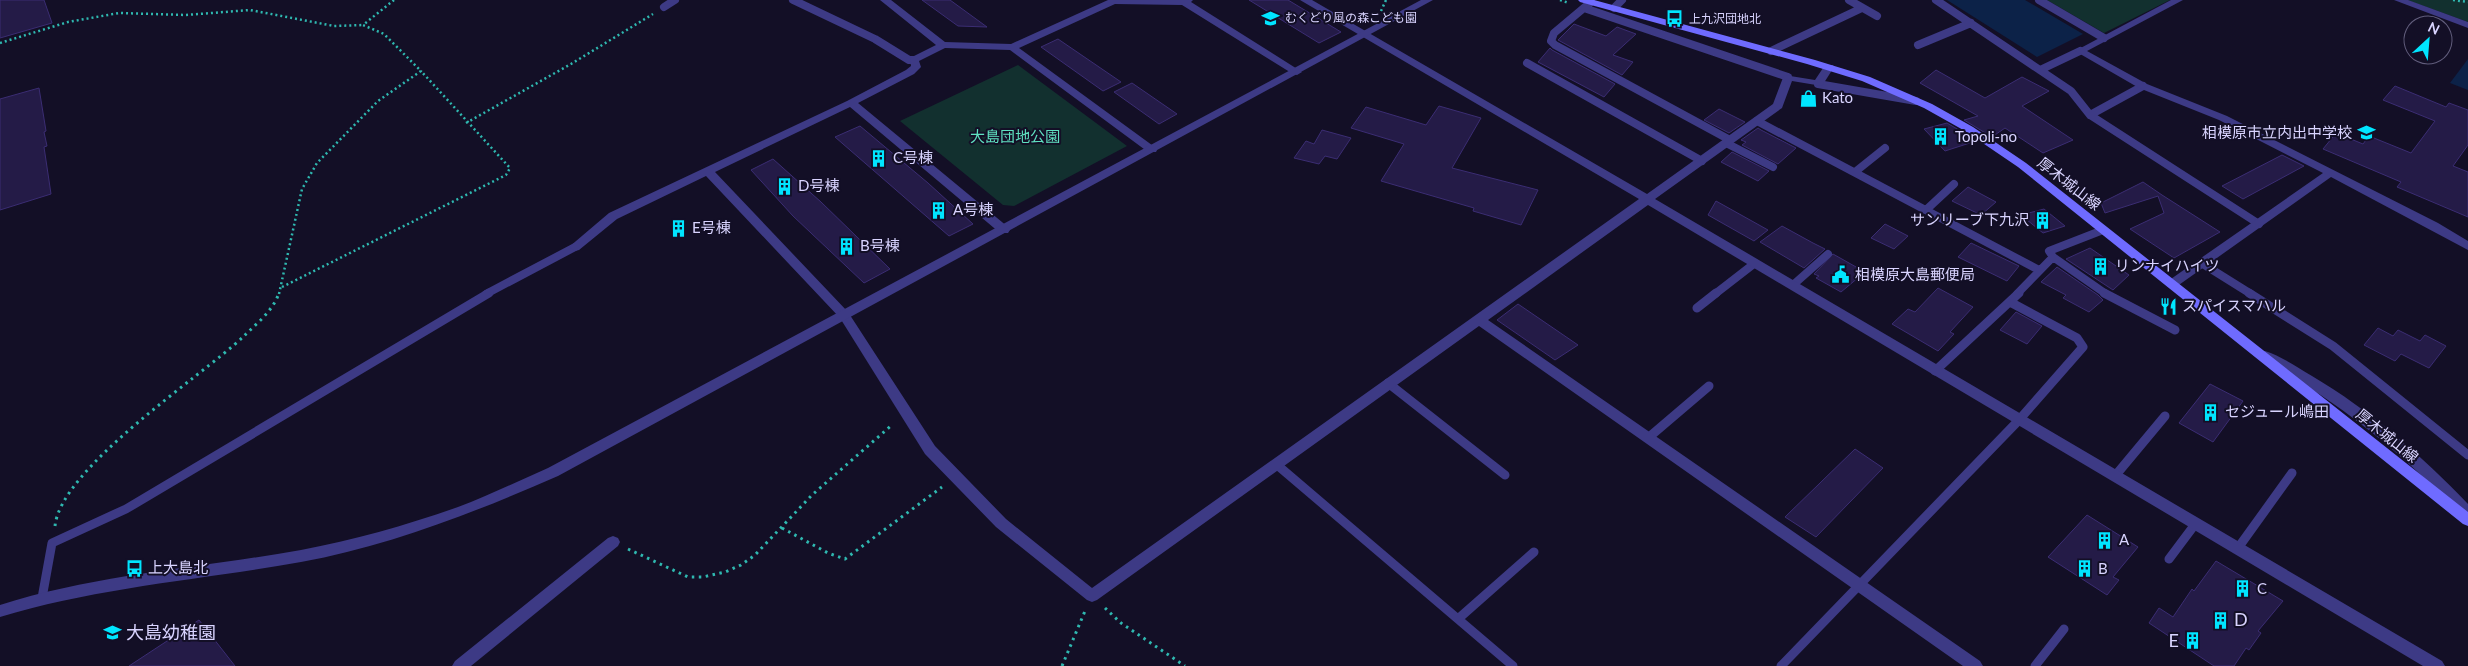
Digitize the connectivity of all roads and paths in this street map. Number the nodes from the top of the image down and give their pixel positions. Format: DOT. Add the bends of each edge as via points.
graph roads {
  1 [pos="394,0"];
  2 [pos="675,0"];
  3 [pos="793,0"];
  4 [pos="885,0"];
  5 [pos="1122,0"];
  6 [pos="1305,0"];
  7 [pos="1426,0"];
  8 [pos="1560,0"];
  9 [pos="1849,0"];
  10 [pos="1936,0"];
  11 [pos="2039,0"];
  12 [pos="2178,0"];
  13 [pos="2399,0"];
  14 [pos="2453,0"];
  15 [pos="1186,1"];
  16 [pos="2468,2"];
  17 [pos="1586,4"];
  18 [pos="1618,4"];
  19 [pos="664,7"];
  20 [pos="1862,8"];
  21 [pos="1877,16"];
  22 [pos="1971,23"];
  23 [pos="362,24"];
  24 [pos="2468,25"];
  25 [pos="1364,35"];
  26 [pos="2104,38"];
  27 [pos="0,43"];
  28 [pos="1918,44"];
  29 [pos="943,45"];
  30 [pos="1012,47"];
  31 [pos="1772,51"];
  32 [pos="2080,51"];
  33 [pos="914,60"];
  34 [pos="1527,63"];
  35 [pos="1829,67"];
  36 [pos="421,70"];
  37 [pos="2040,70"];
  38 [pos="1297,72"];
  39 [pos="1788,77"];
  40 [pos="1818,84"];
  41 [pos="2143,86"];
  42 [pos="1917,101"];
  43 [pos="851,104"];
  44 [pos="2090,115"];
  45 [pos="1757,121"];
  46 [pos="466,123"];
  47 [pos="1728,142"];
  48 [pos="1885,148"];
  49 [pos="1152,150"];
  50 [pos="1702,161"];
  51 [pos="1773,167"];
  52 [pos="707,170"];
  53 [pos="1856,172"];
  54 [pos="2330,173"];
  55 [pos="1954,184"];
  56 [pos="1647,199"];
  57 [pos="1926,210"];
  58 [pos="2259,224"];
  59 [pos="1004,230"];
  60 [pos="2103,230"];
  61 [pos="2468,246"];
  62 [pos="575,247"];
  63 [pos="2054,251"];
  64 [pos="1828,254"];
  65 [pos="1755,263"];
  66 [pos="2203,264"];
  67 [pos="2039,270"];
  68 [pos="2172,284"];
  69 [pos="1793,285"];
  70 [pos="281,287"];
  71 [pos="2010,302"];
  72 [pos="1697,308"];
  73 [pos="844,315"];
  74 [pos="1478,319"];
  75 [pos="2175,330"];
  76 [pos="2261,354"];
  77 [pos="1936,371"];
  78 [pos="1388,383"];
  79 [pos="1709,386"];
  80 [pos="906,412"];
  81 [pos="2165,416"];
  82 [pos="2019,420"];
  83 [pos="1648,438"];
  84 [pos="2468,455"];
  85 [pos="1276,464"];
  86 [pos="2292,473"];
  87 [pos="1505,475"];
  88 [pos="2115,476"];
  89 [pos="955,477"];
  90 [pos="2468,513"];
  91 [pos="2468,520"];
  92 [pos="2196,523"];
  93 [pos="782,528"];
  94 [pos="613,542"];
  95 [pos="52,543"];
  96 [pos="2238,548"];
  97 [pos="1534,552"];
  98 [pos="2170,559"];
  99 [pos="1858,586"];
  100 [pos="1092,596"];
  101 [pos="42,598"];
  102 [pos="0,611"];
  103 [pos="1458,619"];
  104 [pos="2064,629"];
  105 [pos="460,666"];
  106 [pos="1062,666"];
  107 [pos="1185,666"];
  108 [pos="1513,666"];
  109 [pos="1782,666"];
  110 [pos="1975,666"];
  111 [pos="2035,666"];
  112 [pos="2437,666"];
  1 -- 23 [label="path"];
  2 -- 19 [label="lane"];
  3 -- 33 [label="lane"];
  4 -- 29 [label="street"];
  5 -- 15 [label="street"];
  5 -- 30 [label="street"];
  6 -- 25 [label="street"];
  7 -- 25 [label="street"];
  8 -- 17 [label="path"];
  9 -- 20 [label="lane"];
  10 -- 22 [label="lane"];
  11 -- 26 [label="lane"];
  12 -- 26 [label="street"];
  13 -- 24 [label="street"];
  14 -- 16 [label="path"];
  15 -- 38 [label="street"];
  17 -- 18 [label="main road, 厚木城山線"];
  17 -- 39 [label="lane"];
  17 -- 47 [label="lane" via="1553,35 1551,41"];
  18 -- 31 [label="main road, 厚木城山線"];
  19 -- 46 [label="path"];
  20 -- 21 [label="lane"];
  20 -- 31 [label="lane"];
  22 -- 28 [label="lane"];
  22 -- 37 [label="lane"];
  23 -- 27 [label="path" via="320,24 247,10 184,15 111,14 78,19"];
  23 -- 36 [label="path" via="384,34"];
  25 -- 38 [label="street"];
  25 -- 56 [label="street"];
  26 -- 32 [label="street"];
  29 -- 30 [label="street"];
  29 -- 33 [label="street"];
  30 -- 49 [label="street"];
  31 -- 35 [label="main road, 厚木城山線"];
  32 -- 37 [label="lane"];
  32 -- 41 [label="street"];
  33 -- 43 [label="street" via="916,67 910,72"];
  34 -- 50 [label="lane"];
  35 -- 40 [label="street"];
  35 -- 42 [label="main road, 厚木城山線"];
  36 -- 46 [label="path"];
  36 -- 70 [label="path" via="378,101 317,163 302,189"];
  37 -- 44 [label="lane" via="2071,91"];
  38 -- 49 [label="street"];
  39 -- 40 [label="street"];
  39 -- 45 [label="street" via="1779,104"];
  40 -- 42 [label="lane"];
  41 -- 44 [label="lane"];
  41 -- 54 [label="street" via="2223,118"];
  42 -- 60 [label="main road, 厚木城山線" via="1993,144"];
  43 -- 52 [label="street"];
  43 -- 59 [label="street"];
  44 -- 58 [label="lane"];
  45 -- 47 [label="street"];
  45 -- 53 [label="lane"];
  46 -- 70 [label="path" via="510,168 506,176"];
  47 -- 50 [label="street"];
  47 -- 51 [label="lane"];
  48 -- 53 [label="lane"];
  49 -- 59 [label="street"];
  50 -- 56 [label="street"];
  52 -- 62 [label="street" via="613,216"];
  52 -- 73 [label="street"];
  53 -- 57 [label="lane"];
  54 -- 58 [label="street"];
  54 -- 61 [label="street"];
  55 -- 57 [label="lane"];
  56 -- 65 [label="street"];
  56 -- 74 [label="street"];
  57 -- 67 [label="lane"];
  58 -- 66 [label="street"];
  59 -- 73 [label="street"];
  60 -- 63 [label="lane"];
  60 -- 68 [label="main road, 厚木城山線"];
  62 -- 95 [label="lane" via="464,306 126,509"];
  63 -- 67 [label="lane"];
  63 -- 75 [label="lane" via="2110,297"];
  64 -- 69 [label="lane"];
  65 -- 69 [label="street"];
  65 -- 72 [label="lane"];
  66 -- 68 [label="street"];
  66 -- 84 [label="lane" via="2333,346"];
  67 -- 71 [label="lane"];
  68 -- 76 [label="main road, 厚木城山線"];
  69 -- 77 [label="street"];
  70 -- 95 [label="path" via="262,319 229,350 128,430 96,461 71,491 56,516"];
  71 -- 77 [label="lane"];
  71 -- 82 [label="lane" via="2083,344"];
  73 -- 80 [label="street"];
  73 -- 101 [label="street" via="553,472 462,511 356,544 301,556 129,581"];
  74 -- 78 [label="street"];
  74 -- 83 [label="street"];
  76 -- 90 [label="street" via="2347,403 2421,463"];
  76 -- 91 [label="main road, 厚木城山線"];
  77 -- 82 [label="street"];
  78 -- 85 [label="street"];
  78 -- 87 [label="lane"];
  79 -- 83 [label="lane"];
  80 -- 89 [label="street" via="930,450"];
  80 -- 93 [label="path" via="812,495"];
  81 -- 88 [label="lane"];
  82 -- 88 [label="street"];
  82 -- 99 [label="lane"];
  83 -- 99 [label="street"];
  85 -- 100 [label="street"];
  85 -- 103 [label="lane"];
  86 -- 96 [label="lane"];
  88 -- 92 [label="street"];
  89 -- 93 [label="path" via="845,559"];
  89 -- 100 [label="street" via="1001,523"];
  92 -- 96 [label="street"];
  92 -- 98 [label="lane"];
  93 -- 94 [label="path" via="755,556 741,565 703,577 677,574"];
  94 -- 105 [label="street"];
  95 -- 101 [label="lane"];
  96 -- 112 [label="street"];
  97 -- 103 [label="lane"];
  99 -- 109 [label="lane"];
  99 -- 110 [label="street"];
  100 -- 106 [label="path"];
  100 -- 107 [label="path" via="1122,623"];
  101 -- 102 [label="street"];
  103 -- 108 [label="lane"];
  104 -- 111 [label="lane"];
}
